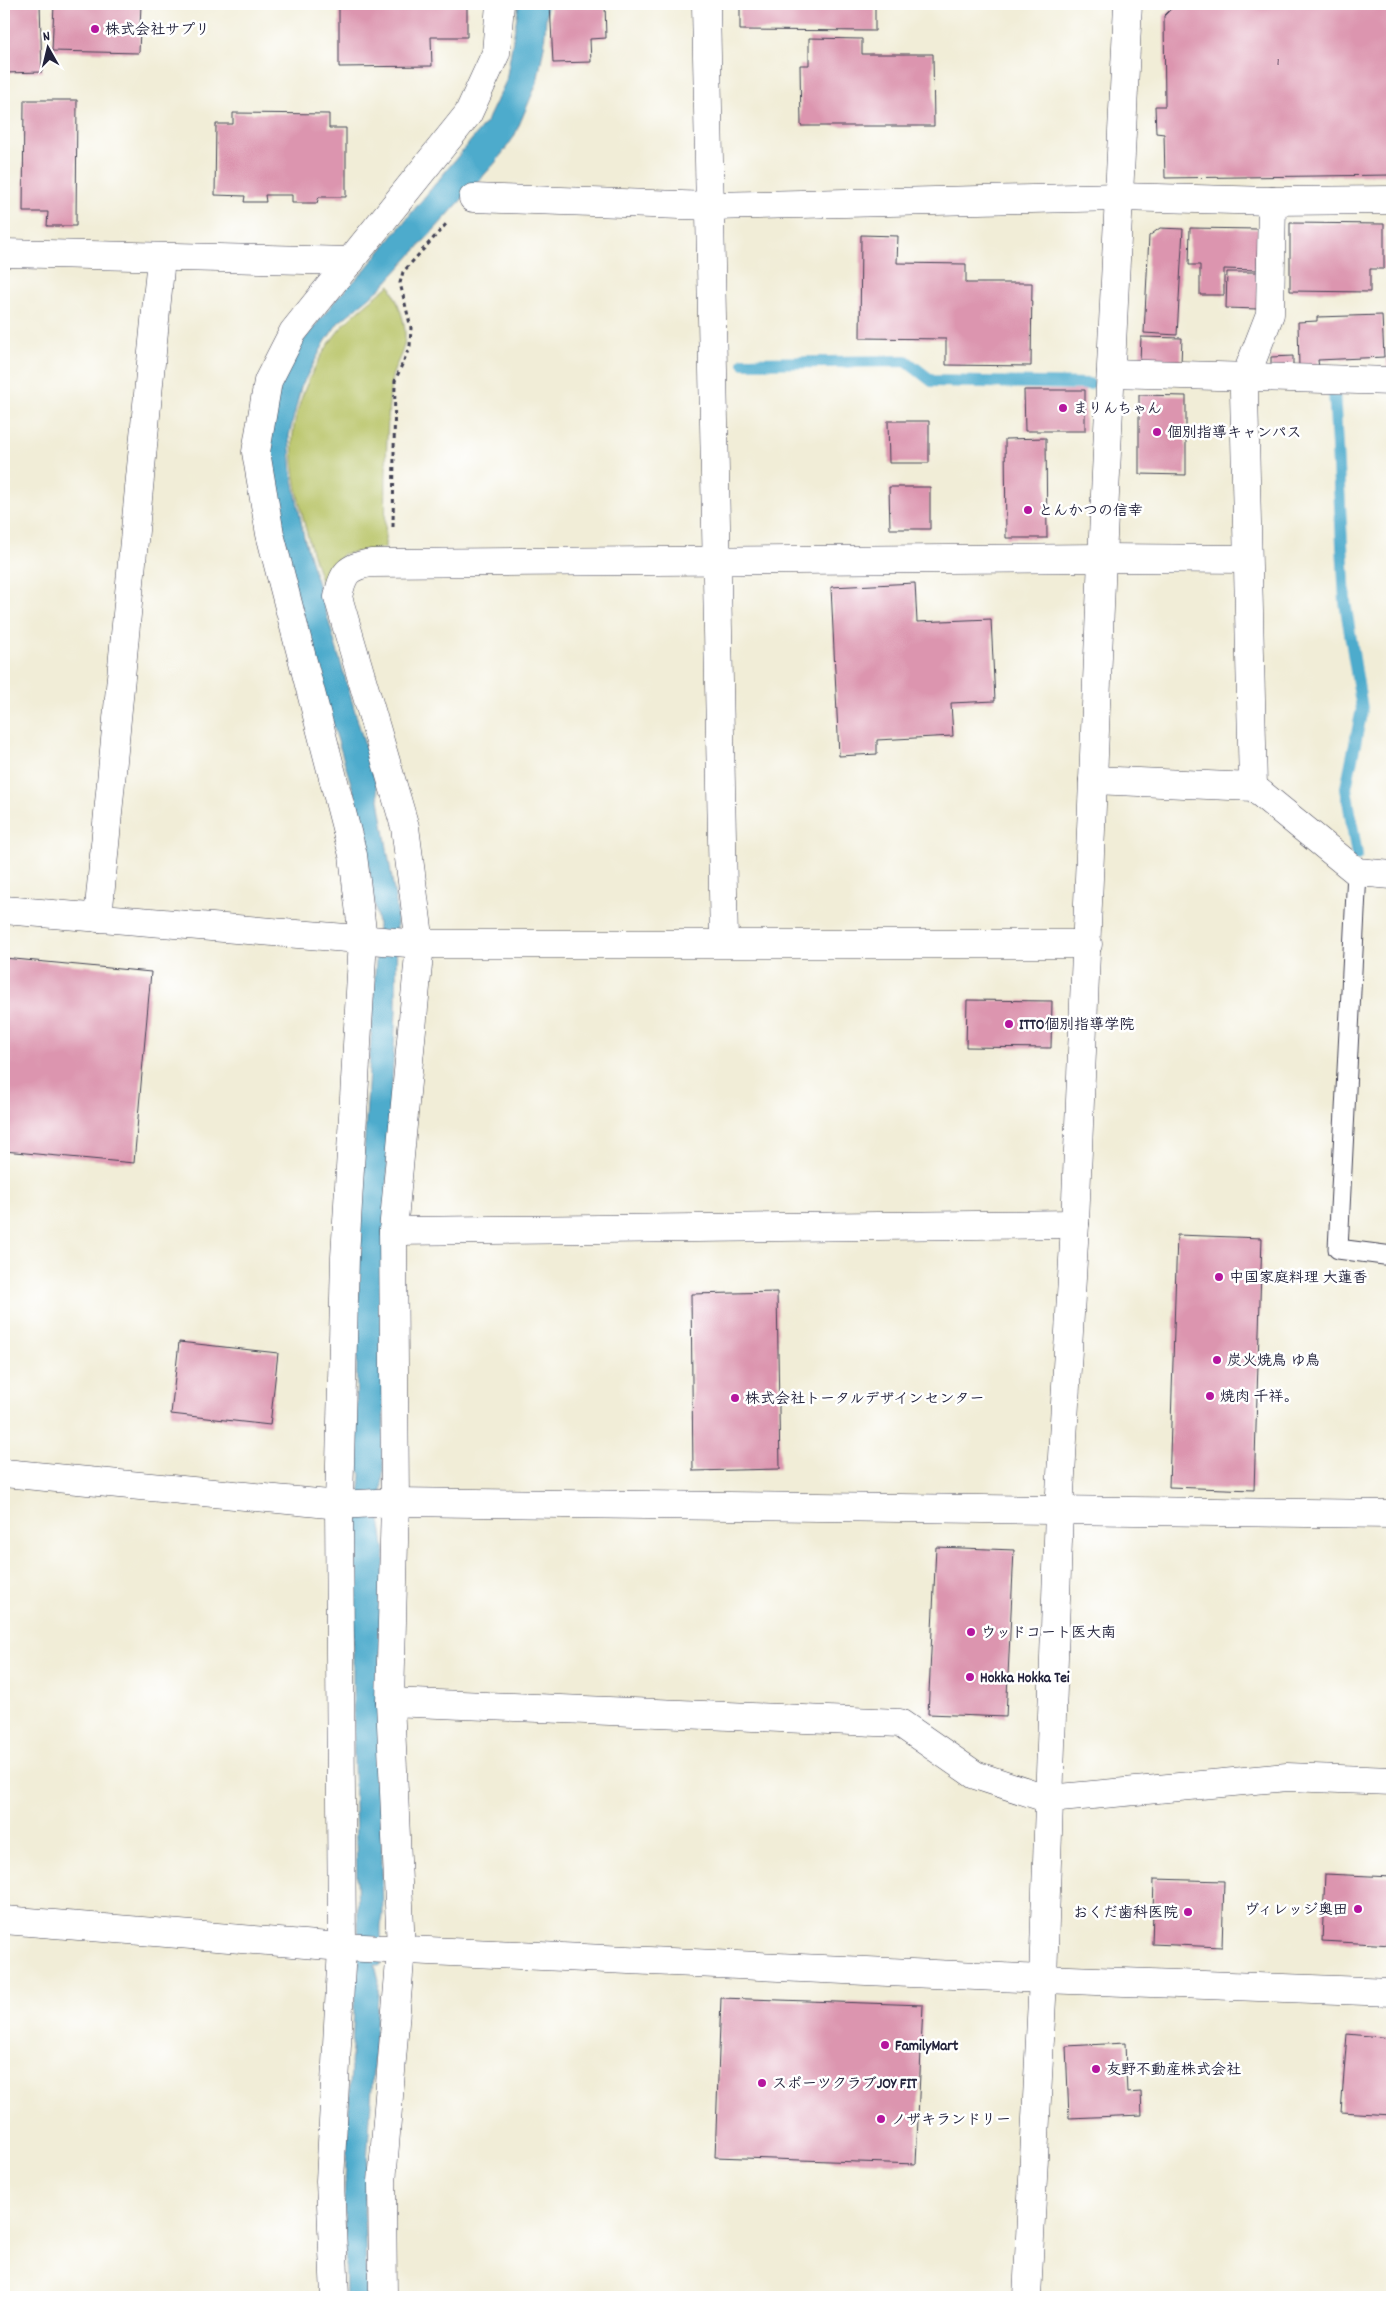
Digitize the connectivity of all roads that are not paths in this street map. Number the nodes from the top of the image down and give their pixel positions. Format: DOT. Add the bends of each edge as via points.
graph roads {
  1 [pos="500,4"];
  2 [pos="706,4"];
  3 [pos="1128,4"];
  4 [pos="473,198"];
  5 [pos="1119,198"];
  6 [pos="1392,200"];
  7 [pos="1272,201"];
  8 [pos="711,206"];
  9 [pos="4,253"];
  10 [pos="161,258"];
  11 [pos="351,261"];
  12 [pos="1111,373"];
  13 [pos="1246,376"];
  14 [pos="1392,381"];
  15 [pos="1102,558"];
  16 [pos="1247,559"];
  17 [pos="717,561"];
  18 [pos="1093,780"];
  19 [pos="1253,787"];
  20 [pos="1357,872"];
  21 [pos="1392,876"];
  22 [pos="4,910"];
  23 [pos="98,918"];
  24 [pos="363,939"];
  25 [pos="724,943"];
  26 [pos="420,944"];
  27 [pos="1088,944"];
  28 [pos="1075,1224"];
  29 [pos="393,1230"];
  30 [pos="1392,1256"];
  31 [pos="4,1473"];
  32 [pos="395,1502"];
  33 [pos="339,1505"];
  34 [pos="1059,1511"];
  35 [pos="1392,1514"];
  36 [pos="390,1702"];
  37 [pos="1392,1781"];
  38 [pos="1049,1799"];
  39 [pos="4,1920"];
  40 [pos="342,1947"];
  41 [pos="401,1949"];
  42 [pos="1043,1979"];
  43 [pos="1392,1992"];
  44 [pos="334,2297"];
  45 [pos="383,2297"];
  46 [pos="1027,2297"];
  1 -- 11 [label="street" via="496,53 468,114"];
  2 -- 8 [label="street"];
  3 -- 5 [label="street"];
  4 -- 8 [label="street"];
  5 -- 7 [label="street"];
  5 -- 8 [label="street"];
  5 -- 12 [label="street"];
  6 -- 7 [label="street"];
  7 -- 13 [label="street" via="1270,314"];
  8 -- 17 [label="street"];
  9 -- 10 [label="street"];
  10 -- 11 [label="street"];
  10 -- 23 [label="street"];
  11 -- 24 [label="street" via="293,332 284,348 268,381 256,452 270,534 354,855"];
  12 -- 13 [label="street"];
  12 -- 15 [label="street"];
  13 -- 14 [label="street"];
  13 -- 16 [label="street"];
  15 -- 16 [label="street"];
  15 -- 17 [label="street"];
  15 -- 18 [label="street"];
  16 -- 19 [label="street"];
  17 -- 25 [label="street"];
  17 -- 26 [label="street" via="393,562 354,566 342,579 338,597 405,827"];
  18 -- 19 [label="street"];
  18 -- 27 [label="street"];
  19 -- 20 [label="street"];
  20 -- 21 [label="street"];
  20 -- 30 [label="lane" via="1338,1249"];
  22 -- 23 [label="street"];
  23 -- 24 [label="street"];
  24 -- 26 [label="street"];
  24 -- 33 [label="street" via="345,1257"];
  25 -- 26 [label="street"];
  25 -- 27 [label="street"];
  26 -- 29 [label="street"];
  27 -- 28 [label="street"];
  28 -- 29 [label="street"];
  28 -- 34 [label="street"];
  29 -- 32 [label="street"];
  31 -- 33 [label="street"];
  32 -- 33 [label="street"];
  32 -- 34 [label="street"];
  32 -- 36 [label="street"];
  33 -- 40 [label="street"];
  34 -- 35 [label="street"];
  34 -- 38 [label="street"];
  36 -- 38 [label="street" via="900,1723 975,1774"];
  36 -- 41 [label="street"];
  37 -- 38 [label="street" via="1287,1777"];
  38 -- 42 [label="street"];
  39 -- 40 [label="street"];
  40 -- 41 [label="street"];
  40 -- 44 [label="street" via="330,2181"];
  41 -- 42 [label="street"];
  41 -- 45 [label="street" via="382,2182"];
  42 -- 43 [label="street"];
  42 -- 46 [label="street"];
}
